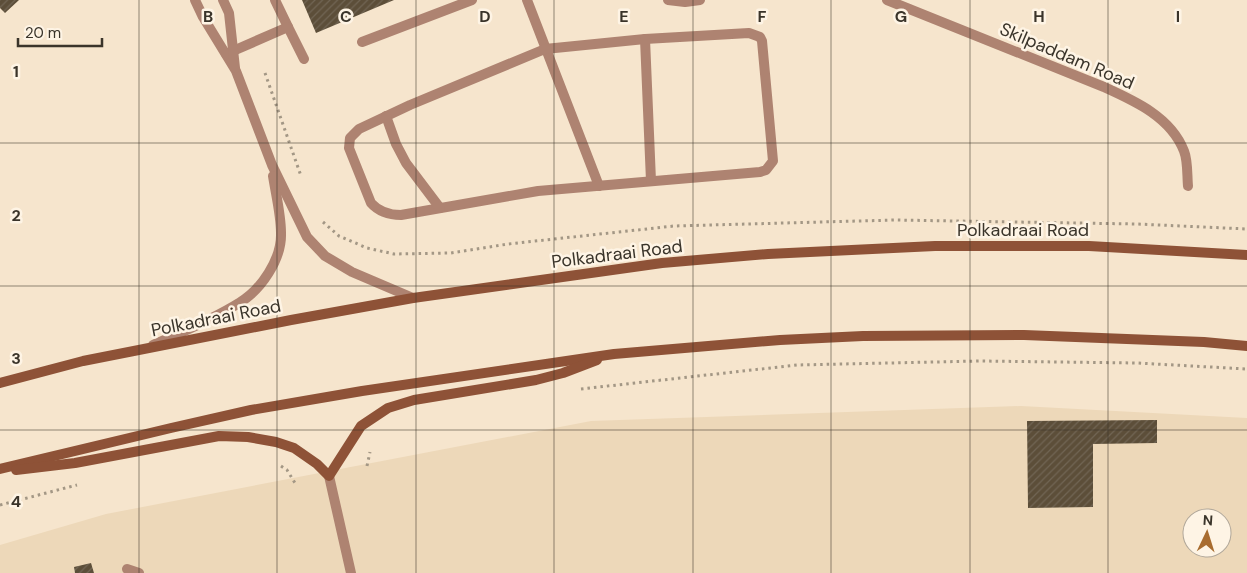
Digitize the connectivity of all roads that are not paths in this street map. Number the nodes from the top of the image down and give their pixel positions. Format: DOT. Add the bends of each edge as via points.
graph roads {
  1 [pos="195,0"];
  2 [pos="224,0"];
  3 [pos="276,0"];
  4 [pos="472,0"];
  5 [pos="527,0"];
  6 [pos="668,0"];
  7 [pos="700,0"];
  8 [pos="887,0"];
  9 [pos="288,27"];
  10 [pos="645,39"];
  11 [pos="362,42"];
  12 [pos="545,49"];
  13 [pos="229,52"];
  14 [pos="304,59"];
  15 [pos="386,116"];
  16 [pos="272,165"];
  17 [pos="651,181"];
  18 [pos="599,186"];
  19 [pos="1188,186"];
  20 [pos="440,208"];
  21 [pos="1247,255"];
  22 [pos="413,298"];
  23 [pos="1247,346"];
  24 [pos="147,347"];
  25 [pos="614,354"];
  26 [pos="0,384"];
  27 [pos="0,470"];
  28 [pos="329,476"];
  29 [pos="127,569"];
  30 [pos="139,573"];
  31 [pos="351,573"];
  1 -- 13 [label="street" via="203,17"];
  2 -- 13 [label="street" via="229,12"];
  3 -- 9 [label="street"];
  4 -- 11 [label="street"];
  5 -- 12 [label="street"];
  6 -- 7 [label="street"];
  8 -- 19 [label="street, Skilpaddam Road" via="1133,100 1175,133 1185,152"];
  9 -- 13 [label="street"];
  9 -- 14 [label="street"];
  10 -- 12 [label="street"];
  10 -- 17 [label="street"];
  10 -- 17 [label="street" via="749,33 760,37 773,161 760,172"];
  12 -- 15 [label="street"];
  12 -- 18 [label="street"];
  13 -- 16 [label="street"];
  15 -- 20 [label="street" via="406,163"];
  15 -- 20 [label="street" via="359,129 348,142 371,203 376,208 401,216"];
  16 -- 22 [label="street" via="307,236 325,256 352,272"];
  16 -- 24 [label="street" via="281,233 280,248 272,267 241,303"];
  17 -- 18 [label="street"];
  18 -- 20 [label="street" via="538,191"];
  21 -- 22 [label="main road, Polkadraai Road" via="1088,246 935,246 768,254 662,263"];
  22 -- 24 [label="main road, Polkadraai Road"];
  23 -- 25 [label="main road" via="1024,335 872,336"];
  24 -- 26 [label="main road, Polkadraai Road"];
  25 -- 27 [label="main road" via="251,410"];
  25 -- 28 [label="main road" via="536,380 414,400 388,408 361,426"];
  27 -- 28 [label="main road" via="75,463 219,436 248,437 294,448"];
  28 -- 31 [label="street"];
  29 -- 30 [label="street"];
}
